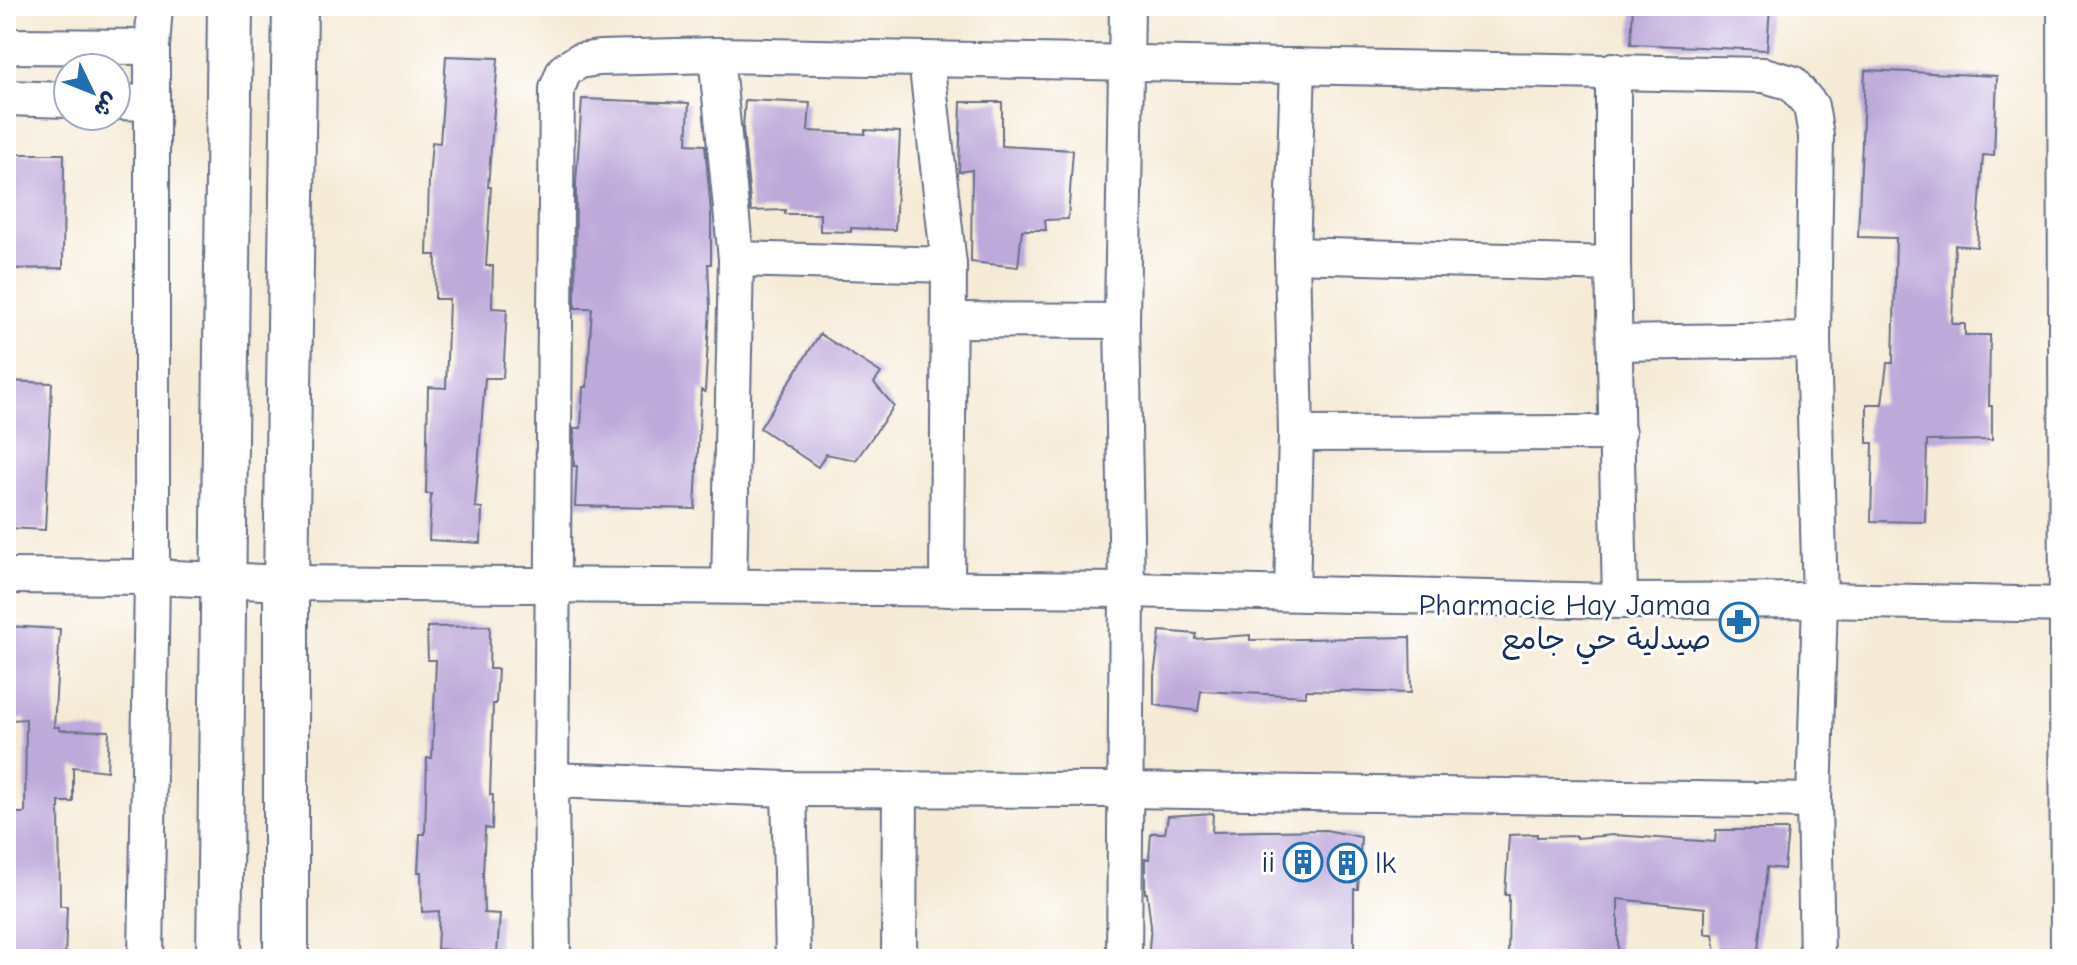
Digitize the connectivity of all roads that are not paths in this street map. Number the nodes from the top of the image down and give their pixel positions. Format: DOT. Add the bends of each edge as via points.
graph roads {
  1 [pos="155,6"];
  2 [pos="230,6"];
  3 [pos="295,6"];
  4 [pos="1127,6"];
  5 [pos="2065,6"];
  6 [pos="6,46"];
  7 [pos="152,47"];
  8 [pos="716,55"];
  9 [pos="926,59"];
  10 [pos="1125,61"];
  11 [pos="1298,66"];
  12 [pos="1613,70"];
  13 [pos="6,98"];
  14 [pos="52,99"];
  15 [pos="132,102"];
  16 [pos="152,103"];
  17 [pos="1292,255"];
  18 [pos="736,259"];
  19 [pos="1613,264"];
  20 [pos="949,265"];
  21 [pos="949,320"];
  22 [pos="1122,321"];
  23 [pos="1813,340"];
  24 [pos="1616,343"];
  25 [pos="1618,433"];
  26 [pos="1296,434"];
  27 [pos="6,576"];
  28 [pos="152,577"];
  29 [pos="222,581"];
  30 [pos="286,583"];
  31 [pos="554,586"];
  32 [pos="729,586"];
  33 [pos="947,589"];
  34 [pos="1127,590"];
  35 [pos="1292,593"];
  36 [pos="1820,600"];
  37 [pos="1620,601"];
  38 [pos="2069,605"];
  39 [pos="551,780"];
  40 [pos="789,789"];
  41 [pos="900,789"];
  42 [pos="1126,790"];
  43 [pos="1814,801"];
  44 [pos="146,959"];
  45 [pos="219,959"];
  46 [pos="286,959"];
  47 [pos="553,959"];
  48 [pos="793,959"];
  49 [pos="899,959"];
  50 [pos="1124,959"];
  51 [pos="1817,959"];
  52 [pos="2068,959"];
  1 -- 7 [label="street"];
  2 -- 29 [label="street"];
  3 -- 30 [label="street"];
  4 -- 10 [label="street"];
  5 -- 38 [label="street"];
  6 -- 7 [label="street"];
  7 -- 16 [label="street"];
  8 -- 9 [label="street"];
  8 -- 18 [label="street"];
  8 -- 31 [label="street" via="579,61 564,71 557,89"];
  9 -- 10 [label="street"];
  9 -- 20 [label="street"];
  10 -- 11 [label="street"];
  10 -- 22 [label="street"];
  11 -- 12 [label="street"];
  11 -- 17 [label="street"];
  12 -- 19 [label="street"];
  12 -- 23 [label="street" via="1764,75 1792,83 1811,106 1816,136"];
  13 -- 14 [label="street"];
  15 -- 16 [label="street"];
  16 -- 28 [label="street"];
  17 -- 19 [label="street"];
  17 -- 26 [label="street"];
  18 -- 20 [label="street"];
  18 -- 32 [label="street"];
  19 -- 24 [label="street"];
  20 -- 21 [label="street"];
  21 -- 22 [label="street"];
  21 -- 33 [label="street"];
  22 -- 34 [label="street"];
  23 -- 24 [label="street"];
  23 -- 36 [label="street"];
  24 -- 25 [label="street"];
  25 -- 26 [label="street"];
  25 -- 37 [label="street"];
  26 -- 35 [label="street"];
  27 -- 28 [label="street"];
  28 -- 29 [label="street"];
  28 -- 44 [label="street"];
  29 -- 30 [label="street"];
  29 -- 45 [label="street"];
  30 -- 31 [label="street"];
  30 -- 46 [label="street"];
  31 -- 32 [label="street"];
  31 -- 39 [label="street"];
  32 -- 33 [label="street"];
  33 -- 34 [label="street"];
  34 -- 35 [label="street"];
  34 -- 42 [label="street"];
  35 -- 37 [label="street"];
  36 -- 37 [label="street"];
  36 -- 38 [label="street"];
  36 -- 43 [label="street"];
  38 -- 52 [label="street"];
  39 -- 40 [label="street"];
  39 -- 47 [label="street"];
  40 -- 41 [label="street"];
  40 -- 48 [label="street"];
  41 -- 42 [label="street"];
  41 -- 49 [label="street"];
  42 -- 43 [label="street"];
  42 -- 50 [label="street"];
  43 -- 51 [label="street"];
}
